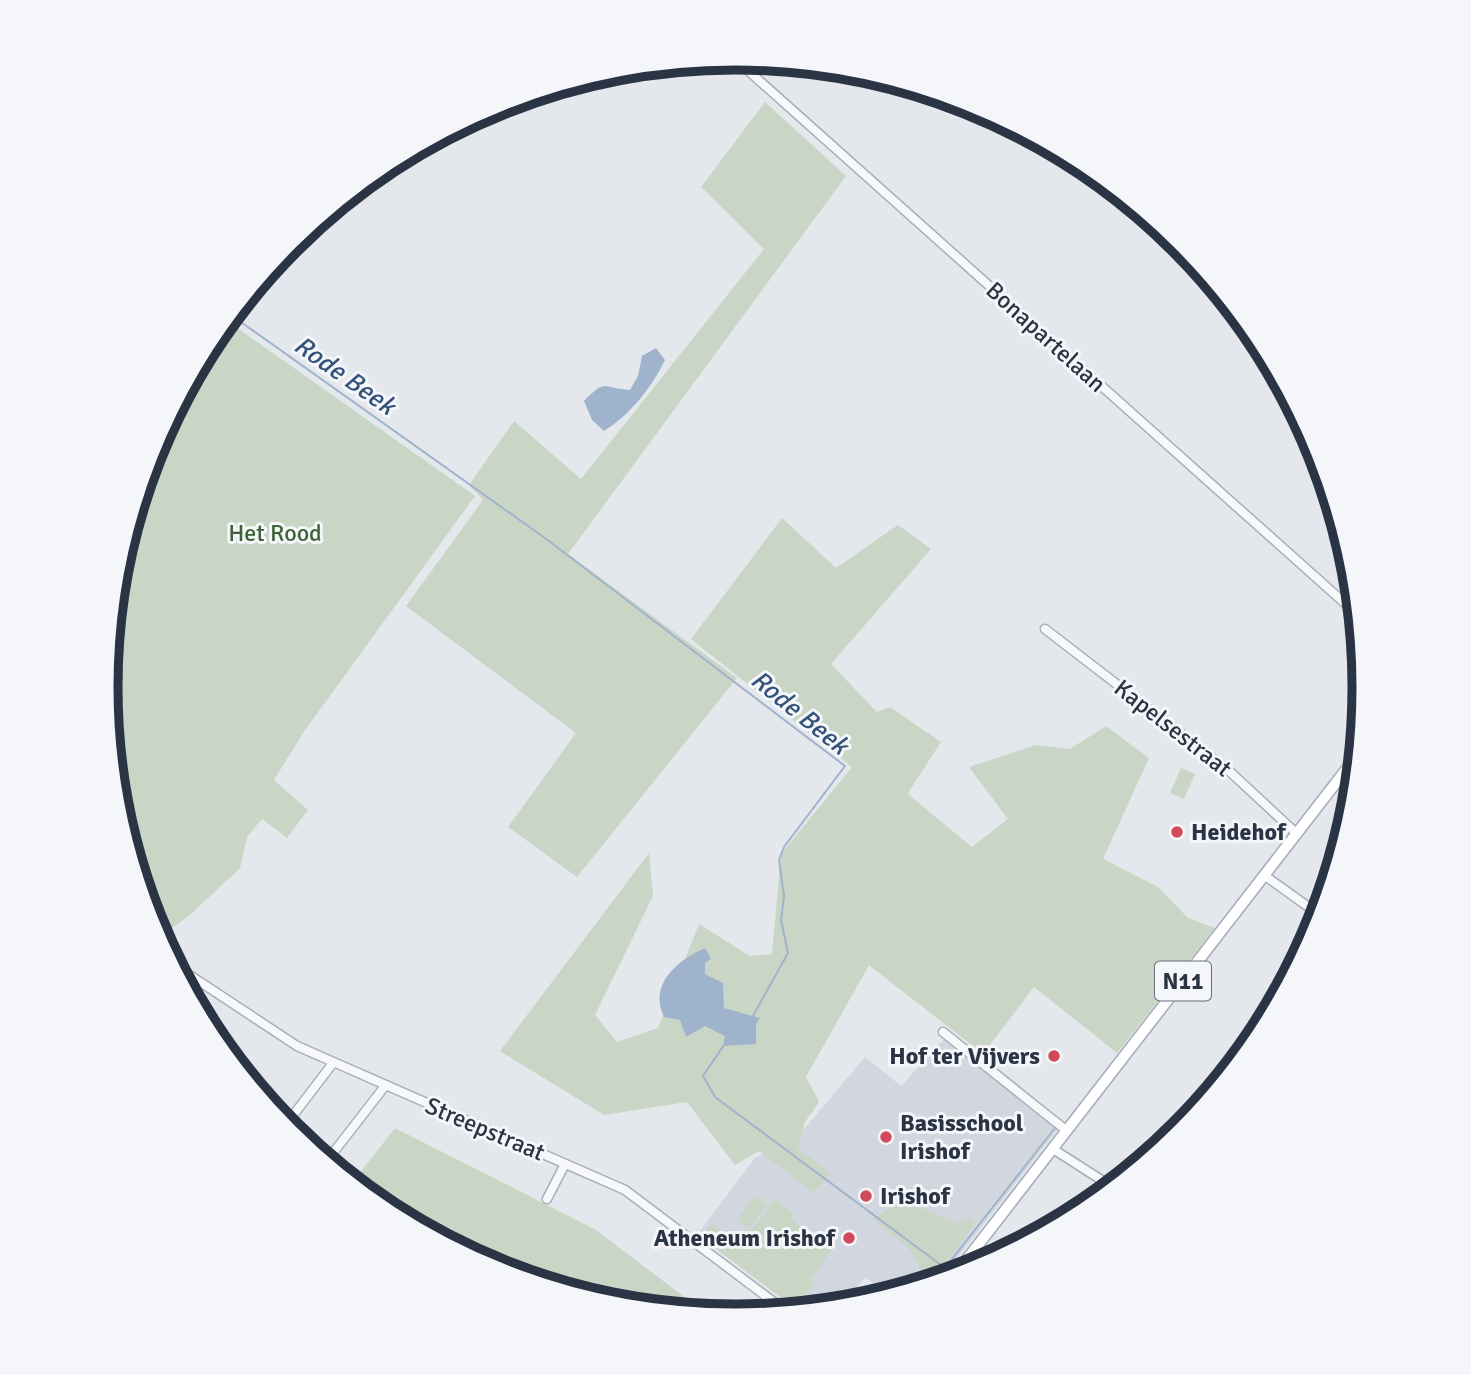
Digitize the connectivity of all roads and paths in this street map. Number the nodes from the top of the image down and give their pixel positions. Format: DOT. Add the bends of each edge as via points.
graph roads {
  1 [pos="748,70"];
  2 [pos="1348,606"];
  3 [pos="1045,629"];
  4 [pos="1348,767"];
  5 [pos="1296,833"];
  6 [pos="1264,875"];
  7 [pos="1311,909"];
  8 [pos="191,977"];
  9 [pos="200,984"];
  10 [pos="197,988"];
  11 [pos="943,1032"];
  12 [pos="333,1063"];
  13 [pos="385,1086"];
  14 [pos="292,1117"];
  15 [pos="1067,1130"];
  16 [pos="1053,1149"];
  17 [pos="332,1155"];
  18 [pos="565,1164"];
  19 [pos="1104,1182"];
  20 [pos="547,1199"];
  21 [pos="973,1252"];
  22 [pos="978,1255"];
  23 [pos="967,1260"];
  24 [pos="776,1304"];
  1 -- 2 [label="street, Bonapartelaan"];
  3 -- 5 [label="street, Kapelsestraat" via="1227,769"];
  4 -- 5 [label="main road, N11"];
  5 -- 6 [label="main road, N11"];
  6 -- 7 [label="street"];
  6 -- 15 [label="main road, N11"];
  8 -- 9 [label="street, Streepstraat"];
  9 -- 10 [label="street"];
  9 -- 12 [label="street, Streepstraat" via="297,1046"];
  11 -- 15 [label="street"];
  12 -- 13 [label="street, Streepstraat"];
  12 -- 14 [label="street"];
  13 -- 17 [label="street"];
  13 -- 18 [label="street, Streepstraat"];
  15 -- 16 [label="main road, N11"];
  16 -- 19 [label="street"];
  16 -- 21 [label="main road, N11"];
  18 -- 20 [label="street"];
  18 -- 24 [label="street, Streepstraat" via="625,1190"];
  21 -- 22 [label="street"];
  21 -- 23 [label="main road, N11"];
}
